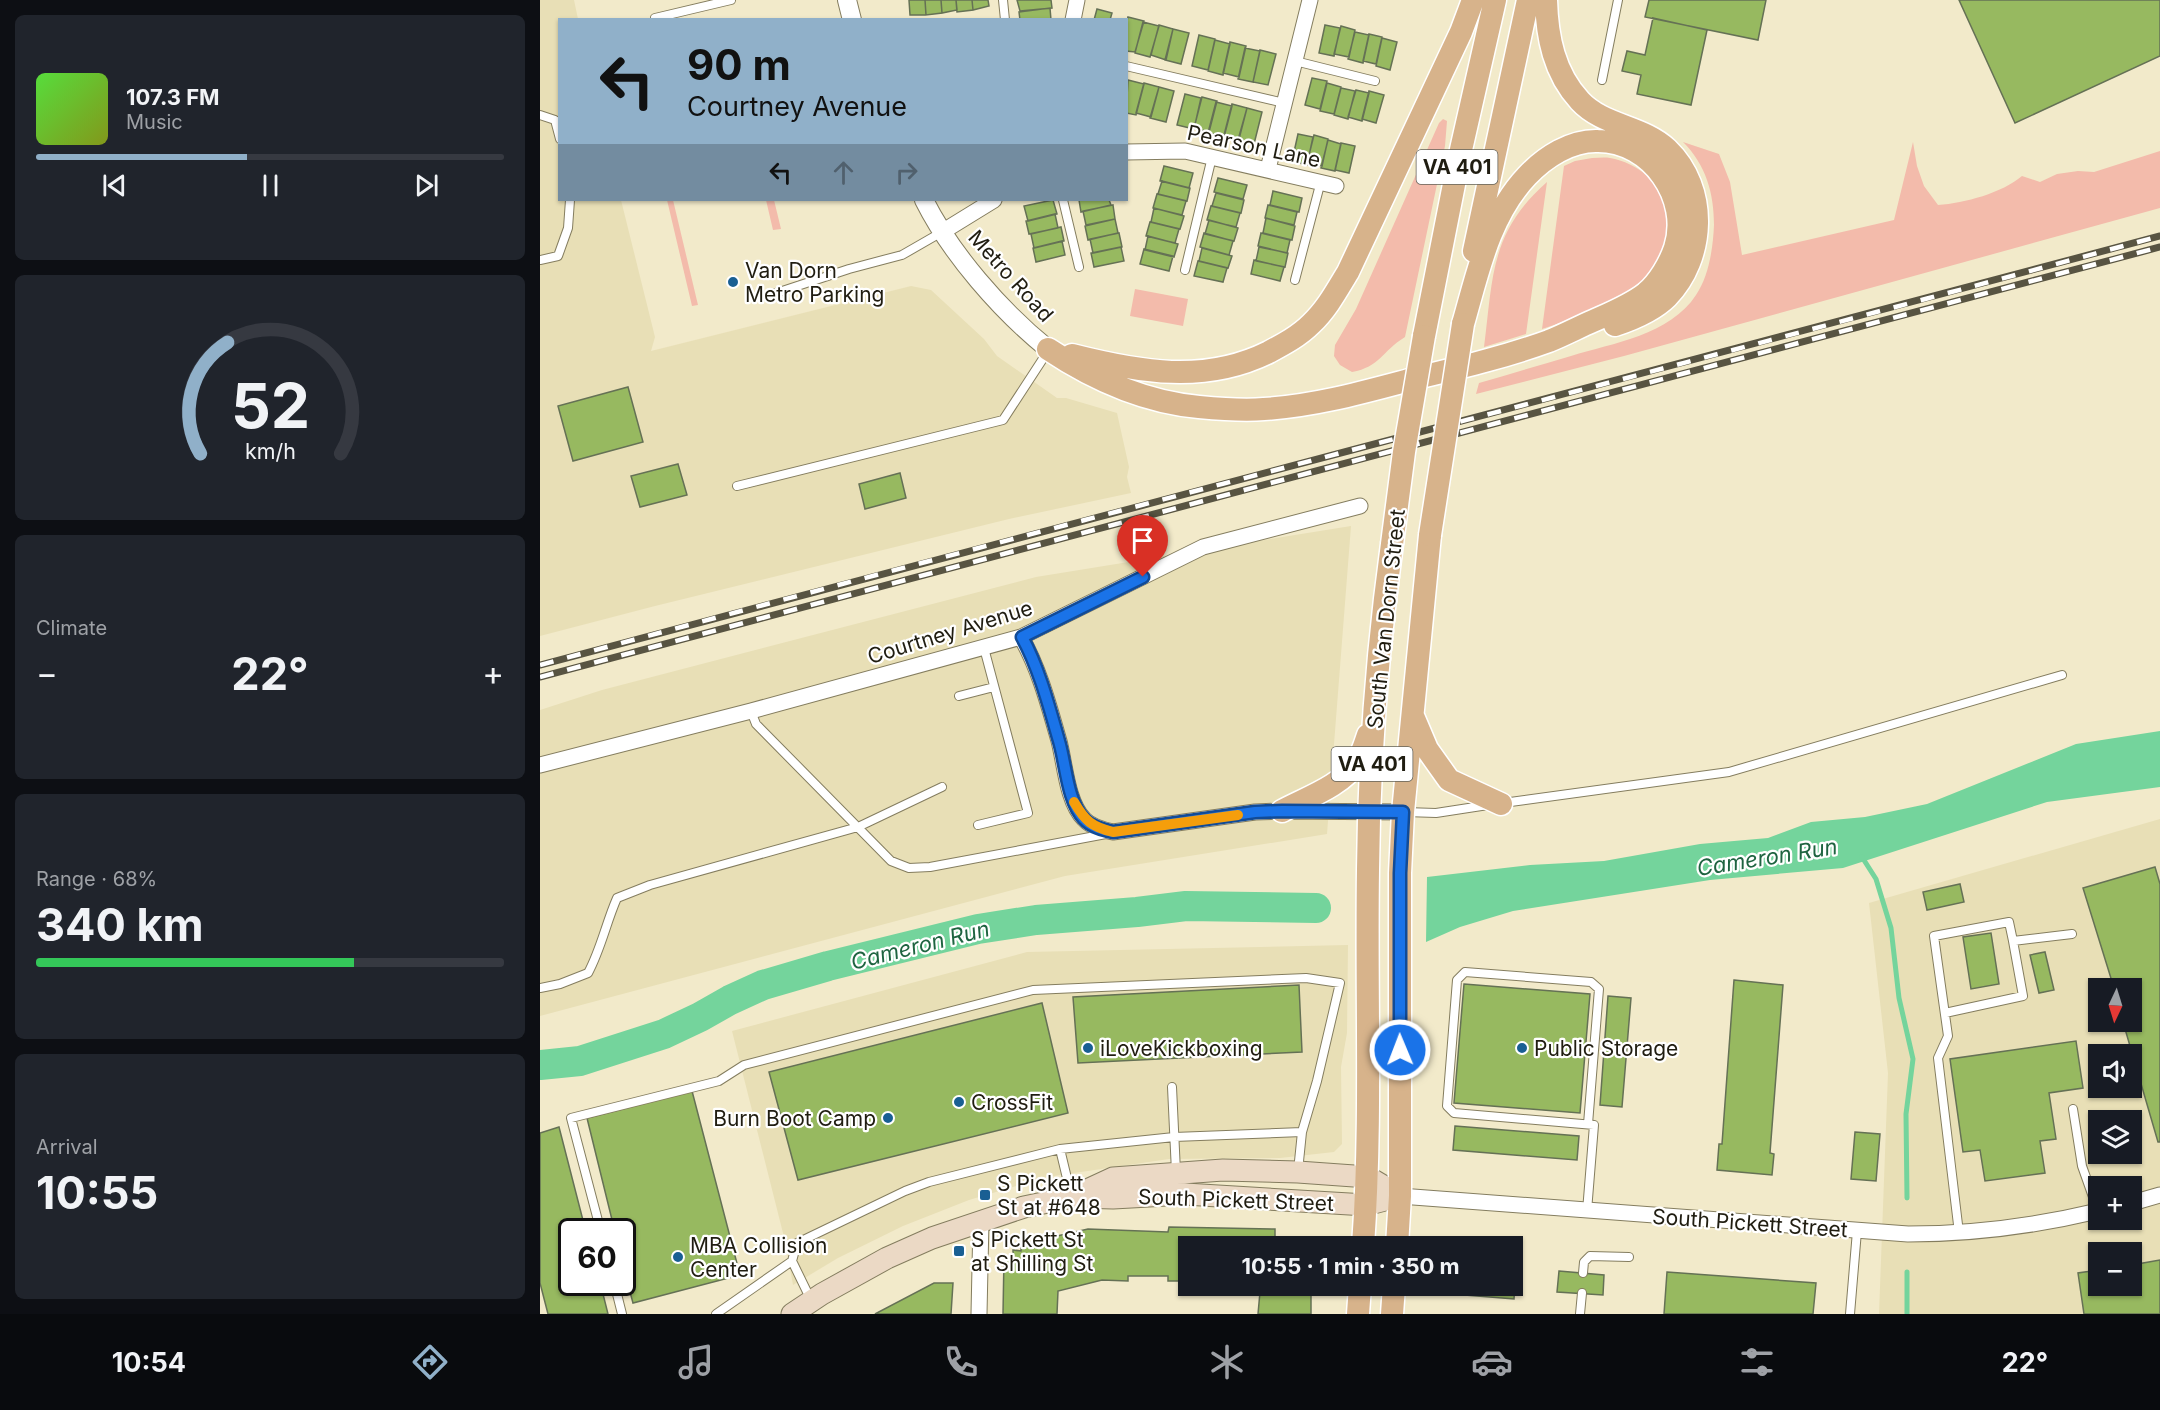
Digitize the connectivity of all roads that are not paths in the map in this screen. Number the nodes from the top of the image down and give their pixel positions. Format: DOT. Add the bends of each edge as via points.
graph roads {
  1 [pos="731,0"];
  2 [pos="847,0"];
  3 [pos="1003,0"];
  4 [pos="1077,0"];
  5 [pos="1310,0"];
  6 [pos="1473,0"];
  7 [pos="1495,0"];
  8 [pos="1528,0"];
  9 [pos="1546,0"];
  10 [pos="1618,0"];
  11 [pos="655,18"];
  12 [pos="852,18"];
  13 [pos="1005,18"];
  14 [pos="1073,18"];
  15 [pos="1295,61"];
  16 [pos="1128,66"];
  17 [pos="1602,80"];
  18 [pos="1375,81"];
  19 [pos="1284,103"];
  20 [pos="540,115"];
  21 [pos="558,131"];
  22 [pos="1128,152"];
  23 [pos="1212,157"];
  24 [pos="1268,169"];
  25 [pos="1321,181"];
  26 [pos="1336,186"];
  27 [pos="570,201"];
  28 [pos="925,201"];
  29 [pos="992,201"];
  30 [pos="1063,201"];
  31 [pos="942,232"];
  32 [pos="540,260"];
  33 [pos="1079,267"];
  34 [pos="1185,270"];
  35 [pos="1295,279"];
  36 [pos="767,296"];
  37 [pos="1462,324"];
  38 [pos="1549,340"];
  39 [pos="1048,350"];
  40 [pos="737,486"];
  41 [pos="1360,506"];
  42 [pos="1022,637"];
  43 [pos="984,648"];
  44 [pos="2062,675"];
  45 [pos="994,687"];
  46 [pos="959,696"];
  47 [pos="751,711"];
  48 [pos="1412,713"];
  49 [pos="1376,717"];
  50 [pos="540,765"];
  51 [pos="942,788"];
  52 [pos="1501,804"];
  53 [pos="1282,811"];
  54 [pos="1369,811"];
  55 [pos="1403,812"];
  56 [pos="978,825"];
  57 [pos="858,827"];
  58 [pos="1113,832"];
  59 [pos="2072,934"];
  60 [pos="2013,941"];
  61 [pos="540,988"];
  62 [pos="1945,1014"];
  63 [pos="1172,1087"];
  64 [pos="2073,1109"];
  65 [pos="1588,1124"];
  66 [pos="1302,1132"];
  67 [pos="1174,1137"];
  68 [pos="1060,1149"];
  69 [pos="1176,1172"];
  70 [pos="1298,1172"];
  71 [pos="1368,1177"];
  72 [pos="2088,1183"];
  73 [pos="2160,1195"];
  74 [pos="1400,1196"];
  75 [pos="1072,1197"];
  76 [pos="2142,1200"];
  77 [pos="1366,1205"];
  78 [pos="1587,1211"];
  79 [pos="2088,1213"];
  80 [pos="597,1218"];
  81 [pos="981,1220"];
  82 [pos="1857,1231"];
  83 [pos="1959,1233"];
  84 [pos="1364,1236"];
  85 [pos="1398,1236"];
  86 [pos="1629,1257"];
  87 [pos="792,1261"];
  88 [pos="1583,1273"];
  89 [pos="1582,1293"];
  90 [pos="618,1296"];
  91 [pos="1359,1296"];
  92 [pos="1393,1296"];
  93 [pos="811,1300"];
  94 [pos="622,1314"];
  95 [pos="716,1314"];
  96 [pos="792,1314"];
  97 [pos="979,1314"];
  98 [pos="1358,1314"];
  99 [pos="1392,1314"];
  100 [pos="1580,1314"];
  101 [pos="1850,1314"];
  1 -- 11 [label="lane"];
  2 -- 12 [label="street"];
  3 -- 13 [label="lane"];
  4 -- 14 [label="street"];
  5 -- 15 [label="street"];
  6 -- 39 [label="main road" via="1348,272 1329,305 1312,324 1252,360 1203,372 1142,371"];
  7 -- 49 [label="main road, South Van Dorn Street / VA 401, bridge" via="1460,154 1404,452 1382,621"];
  8 -- 37 [label="main road, South Van Dorn Street / VA 401" via="1478,228"];
  9 -- 38 [label="main road" via="1550,46 1567,85 1581,103 1596,113 1647,135 1668,149 1691,184 1697,221 1693,255 1665,299 1650,311 1621,323"];
  10 -- 17 [label="lane"];
  15 -- 18 [label="lane"];
  15 -- 19 [label="street"];
  16 -- 19 [label="lane"];
  19 -- 24 [label="street"];
  20 -- 21 [label="lane" via="555,120"];
  22 -- 23 [label="street, Pearson Lane" via="1185,151"];
  23 -- 24 [label="street, Pearson Lane"];
  23 -- 34 [label="lane"];
  24 -- 25 [label="street, Pearson Lane"];
  25 -- 26 [label="street, Pearson Lane"];
  25 -- 35 [label="lane"];
  27 -- 32 [label="lane" via="568,228 558,256"];
  28 -- 31 [label="street, Metro Road"];
  29 -- 31 [label="street"];
  30 -- 33 [label="lane"];
  31 -- 36 [label="lane" via="902,255"];
  31 -- 39 [label="street, Metro Road" via="1011,316"];
  37 -- 38 [label="main road" via="1498,217 1528,174 1548,157 1585,142 1600,140 1638,152 1665,179 1679,213 1679,231 1668,265 1647,292 1609,314"];
  37 -- 48 [label="main road, South Van Dorn Street / VA 401, bridge" via="1430,535"];
  38 -- 39 [label="main road" via="1345,397 1264,409 1196,407 1135,394 1094,377"];
  39 -- 40 [label="lane" via="1003,420"];
  41 -- 42 [label="street, Courtney Avenue" via="1203,546"];
  42 -- 43 [label="street, Courtney Avenue"];
  42 -- 58 [label="street" via="1034,659 1072,798 1084,819"];
  43 -- 45 [label="lane"];
  43 -- 47 [label="street, Courtney Avenue"];
  44 -- 52 [label="lane" via="1729,772"];
  45 -- 46 [label="lane"];
  45 -- 56 [label="lane" via="1028,813"];
  47 -- 50 [label="street, Courtney Avenue"];
  47 -- 57 [label="lane" via="756,724"];
  48 -- 52 [label="main road" via="1427,749 1449,780"];
  48 -- 55 [label="main road, South Van Dorn Street / VA 401"];
  49 -- 53 [label="main road" via="1350,771"];
  49 -- 54 [label="main road, South Van Dorn Street / VA 401"];
  51 -- 57 [label="lane"];
  52 -- 55 [label="lane" via="1436,813"];
  53 -- 54 [label="street"];
  53 -- 58 [label="street"];
  54 -- 55 [label="street"];
  54 -- 71 [label="main road, South Van Dorn Street / VA 401"];
  55 -- 74 [label="main road, South Van Dorn Street / VA 401"];
  57 -- 58 [label="lane" via="891,861 909,868"];
  57 -- 61 [label="lane" via="650,885 617,898 599,953 588,973"];
  59 -- 60 [label="lane"];
  60 -- 62 [label="lane" via="2023,996"];
  60 -- 62 [label="lane" via="2009,922 1934,936"];
  62 -- 83 [label="lane" via="1948,1036 1938,1058"];
  63 -- 67 [label="lane"];
  64 -- 72 [label="lane"];
  65 -- 65 [label="lane" via="1454,1113 1447,1106 1457,980 1465,972 1591,982 1599,989"];
  65 -- 78 [label="lane" via="1594,1125"];
  66 -- 67 [label="lane"];
  66 -- 70 [label="lane"];
  66 -- 80 [label="lane" via="1340,983 1306,978 1032,990 744,1065 719,1081 571,1118"];
  67 -- 68 [label="lane"];
  67 -- 69 [label="lane"];
  68 -- 75 [label="lane"];
  68 -- 87 [label="lane" via="905,1191 797,1243"];
  69 -- 70 [label="main road, South Pickett Street"];
  69 -- 75 [label="main road, South Pickett Street" via="1113,1178"];
  70 -- 71 [label="main road, South Pickett Street"];
  71 -- 74 [label="main road, South Pickett Street"];
  71 -- 77 [label="main road, South Van Dorn Street / VA 401"];
  73 -- 76 [label="street"];
  74 -- 77 [label="main road, South Pickett Street"];
  74 -- 78 [label="street, South Pickett Street"];
  74 -- 85 [label="main road, South Van Dorn Street / VA 401"];
  75 -- 77 [label="main road, South Pickett Street" via="1185,1194"];
  75 -- 81 [label="main road, South Pickett Street"];
  77 -- 84 [label="main road, South Van Dorn Street / VA 401"];
  78 -- 82 [label="street, South Pickett Street"];
  79 -- 83 [label="street, South Pickett Street"];
  81 -- 93 [label="main road, South Pickett Street" via="887,1258"];
  81 -- 97 [label="street"];
  82 -- 83 [label="street, South Pickett Street"];
  82 -- 101 [label="lane"];
  86 -- 88 [label="lane" via="1590,1256 1584,1262"];
  87 -- 93 [label="lane"];
  87 -- 95 [label="lane"];
  89 -- 100 [label="lane"];
  90 -- 94 [label="lane"];
  91 -- 98 [label="main road"];
  92 -- 99 [label="main road"];
  93 -- 96 [label="main road, South Pickett Street"];
}
